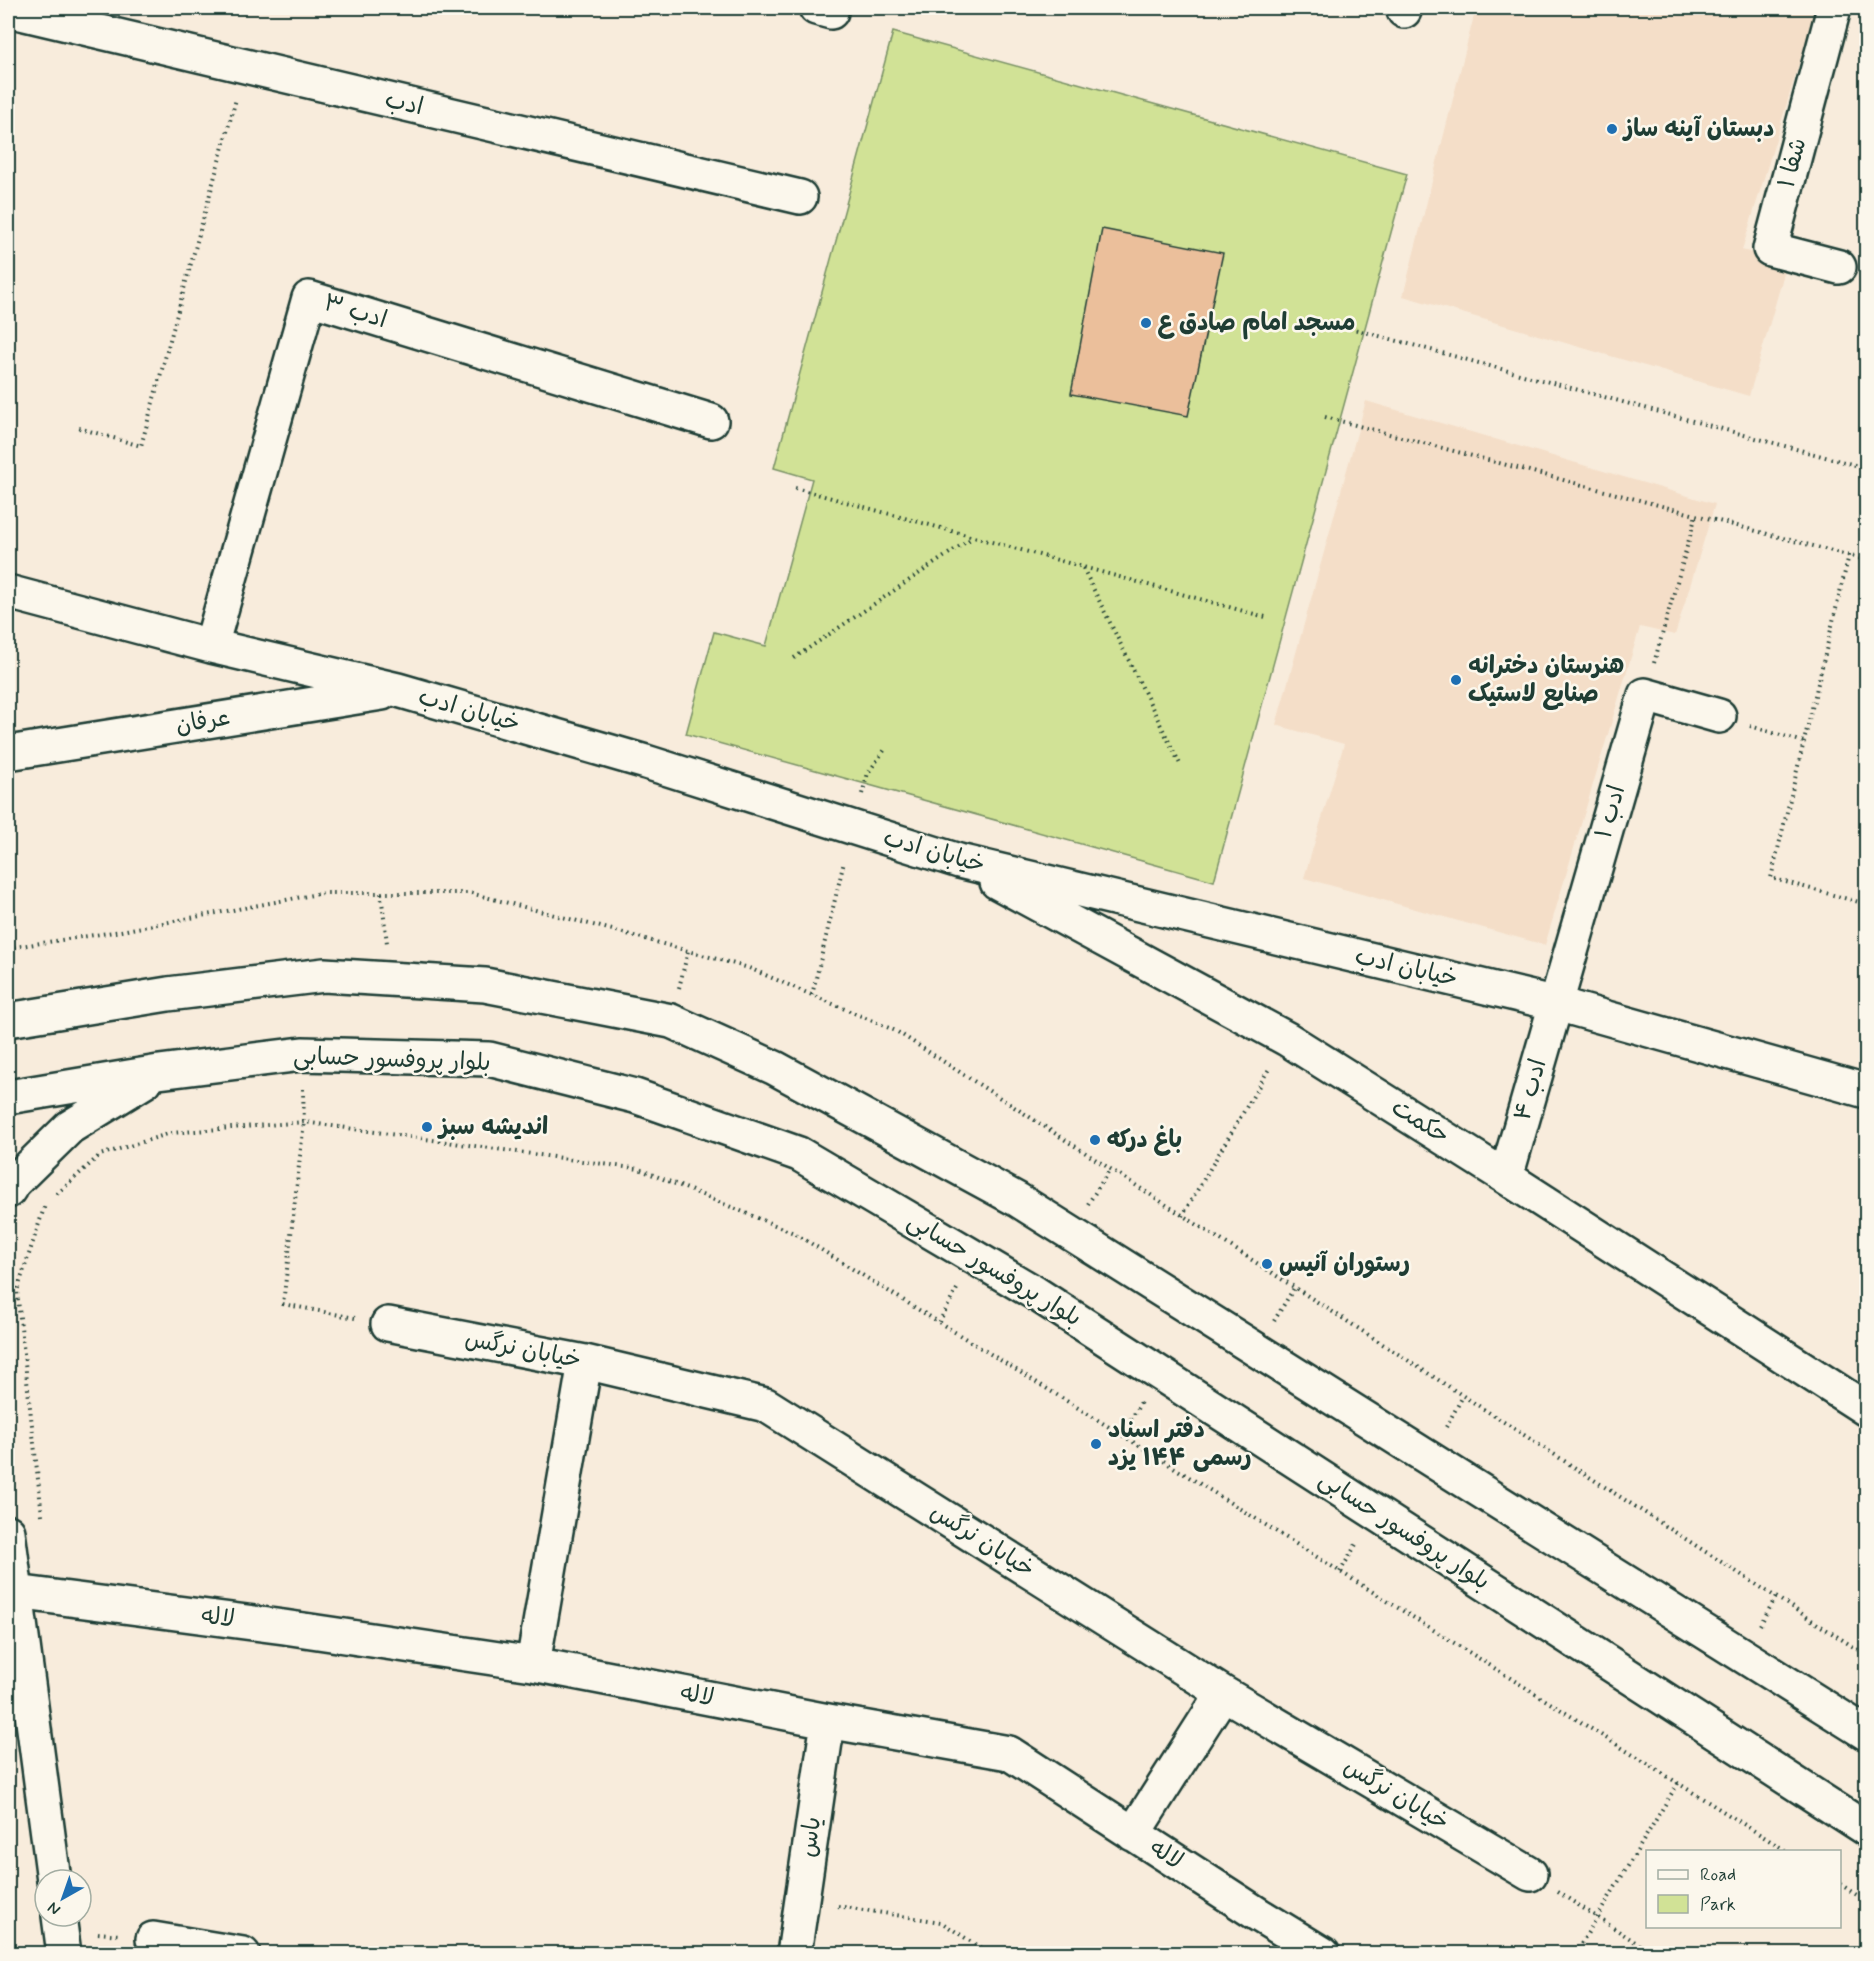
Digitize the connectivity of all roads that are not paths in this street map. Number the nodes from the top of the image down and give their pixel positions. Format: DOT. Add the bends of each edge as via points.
graph roads {
  1 [pos="1834,8"];
  2 [pos="8,10"];
  3 [pos="800,197"];
  4 [pos="1839,267"];
  5 [pos="711,421"];
  6 [pos="8,591"];
  7 [pos="211,646"];
  8 [pos="399,690"];
  9 [pos="1719,716"];
  10 [pos="8,753"];
  11 [pos="959,861"];
  12 [pos="1557,1004"];
  13 [pos="8,1020"];
  14 [pos="159,1072"];
  15 [pos="1866,1091"];
  16 [pos="8,1097"];
  17 [pos="1506,1176"];
  18 [pos="8,1191"];
  19 [pos="388,1324"];
  20 [pos="585,1362"];
  21 [pos="1866,1409"];
  22 [pos="8,1532"];
  23 [pos="16,1592"];
  24 [pos="533,1664"];
  25 [pos="1223,1693"];
  26 [pos="828,1721"];
  27 [pos="1866,1733"];
  28 [pos="1866,1829"];
  29 [pos="1133,1834"];
  30 [pos="52,1868"];
  31 [pos="1530,1874"];
  32 [pos="153,1939"];
  33 [pos="243,1953"];
  34 [pos="794,1953"];
  35 [pos="1323,1953"];
  1 -- 4 [label="street, شفا ۱" via="1770,249"];
  2 -- 3 [label="street, ادب"];
  5 -- 7 [label="street, ادب ۳" via="309,298"];
  6 -- 7 [label="street, خیابان ادب"];
  7 -- 8 [label="street, خیابان ادب"];
  8 -- 10 [label="street, عرفان"];
  8 -- 11 [label="street, خیابان ادب" via="646,762"];
  9 -- 12 [label="street, ادب ۱" via="1645,695"];
  11 -- 12 [label="street, خیابان ادب"];
  11 -- 17 [label="street, حکمت" via="1287,1039"];
  12 -- 15 [label="street, خیابان ادب"];
  12 -- 17 [label="street, ادب ۴"];
  13 -- 27 [label="street" via="168,994 324,975 485,985 671,1022 775,1068 1018,1200"];
  14 -- 16 [label="street, بلوار پروفسور حسابی"];
  14 -- 18 [label="street" via="70,1127"];
  14 -- 28 [label="street, بلوار پروفسور حسابی" via="302,1054 489,1059 635,1096 799,1154 1035,1293"];
  17 -- 21 [label="street, حکمت"];
  19 -- 20 [label="street, خیابان نرگس"];
  20 -- 24 [label="street"];
  20 -- 25 [label="street, خیابان نرگس" via="766,1405"];
  22 -- 23 [label="street"];
  23 -- 24 [label="street, لاله"];
  23 -- 30 [label="street"];
  24 -- 26 [label="street, لاله"];
  25 -- 29 [label="street"];
  25 -- 31 [label="street, خیابان نرگس"];
  26 -- 29 [label="street, لاله" via="1009,1753"];
  26 -- 34 [label="street, یاس"];
  29 -- 35 [label="street, لاله"];
  32 -- 33 [label="street"];
}
